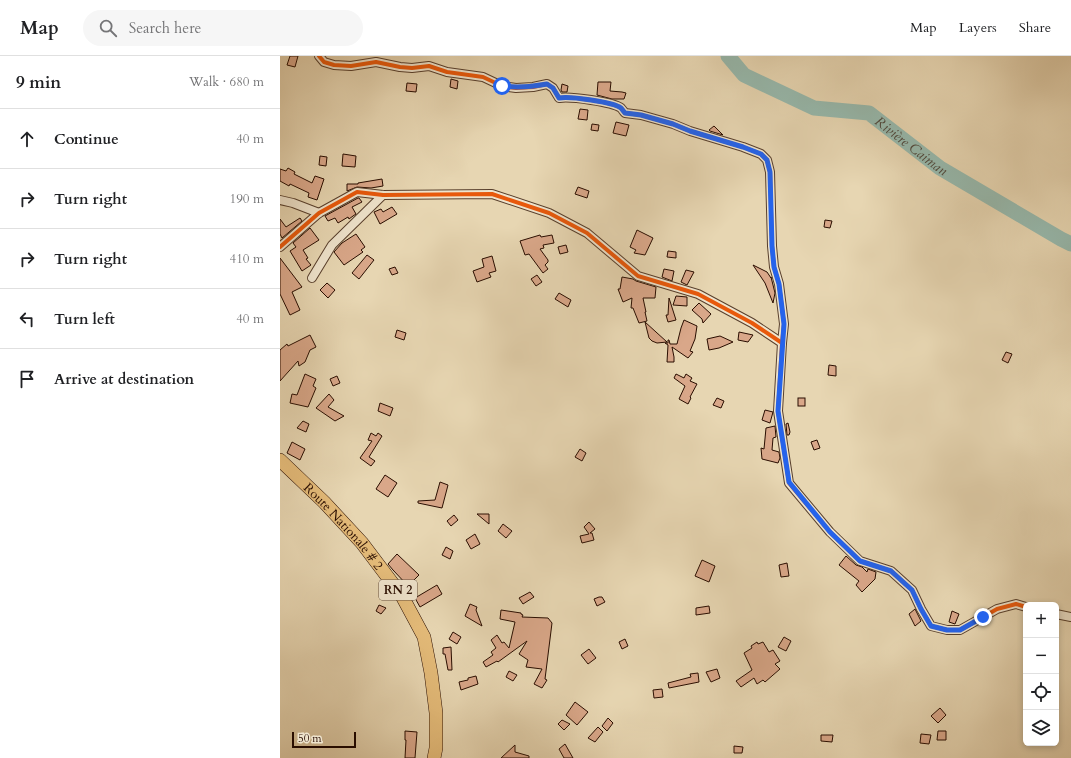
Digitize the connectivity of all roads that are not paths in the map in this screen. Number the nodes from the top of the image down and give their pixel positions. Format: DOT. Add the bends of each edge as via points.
graph roads {
  1 [pos="319,56"];
  2 [pos="383,195"];
  3 [pos="280,200"];
  4 [pos="319,213"];
  5 [pos="280,247"];
  6 [pos="312,278"];
  7 [pos="782,343"];
  8 [pos="280,460"];
  9 [pos="1023,606"];
  10 [pos="1059,615"];
  11 [pos="1071,617"];
  12 [pos="434,758"];
  1 -- 7 [label="street" via="324,62 334,65 351,66 376,62 412,68 429,66 447,72 483,77 502,86 516,88 547,84 559,98 610,103 622,108 625,113 673,124 761,154 767,160 770,172 772,246 784,324"];
  2 -- 4 [label="street" via="357,192"];
  2 -- 6 [label="street" via="332,245"];
  2 -- 7 [label="street" via="492,194 549,213 587,233 638,276 698,294 752,323"];
  3 -- 4 [label="street"];
  4 -- 5 [label="street"];
  7 -- 9 [label="street" via="778,411 789,482 830,532 860,561 891,571 912,590 931,626 960,630 997,609 1016,604"];
  8 -- 12 [label="main road, Route Nationale # 2 / RN 2" via="362,543 402,596 424,637 436,713"];
  10 -- 11 [label="street"];
}
